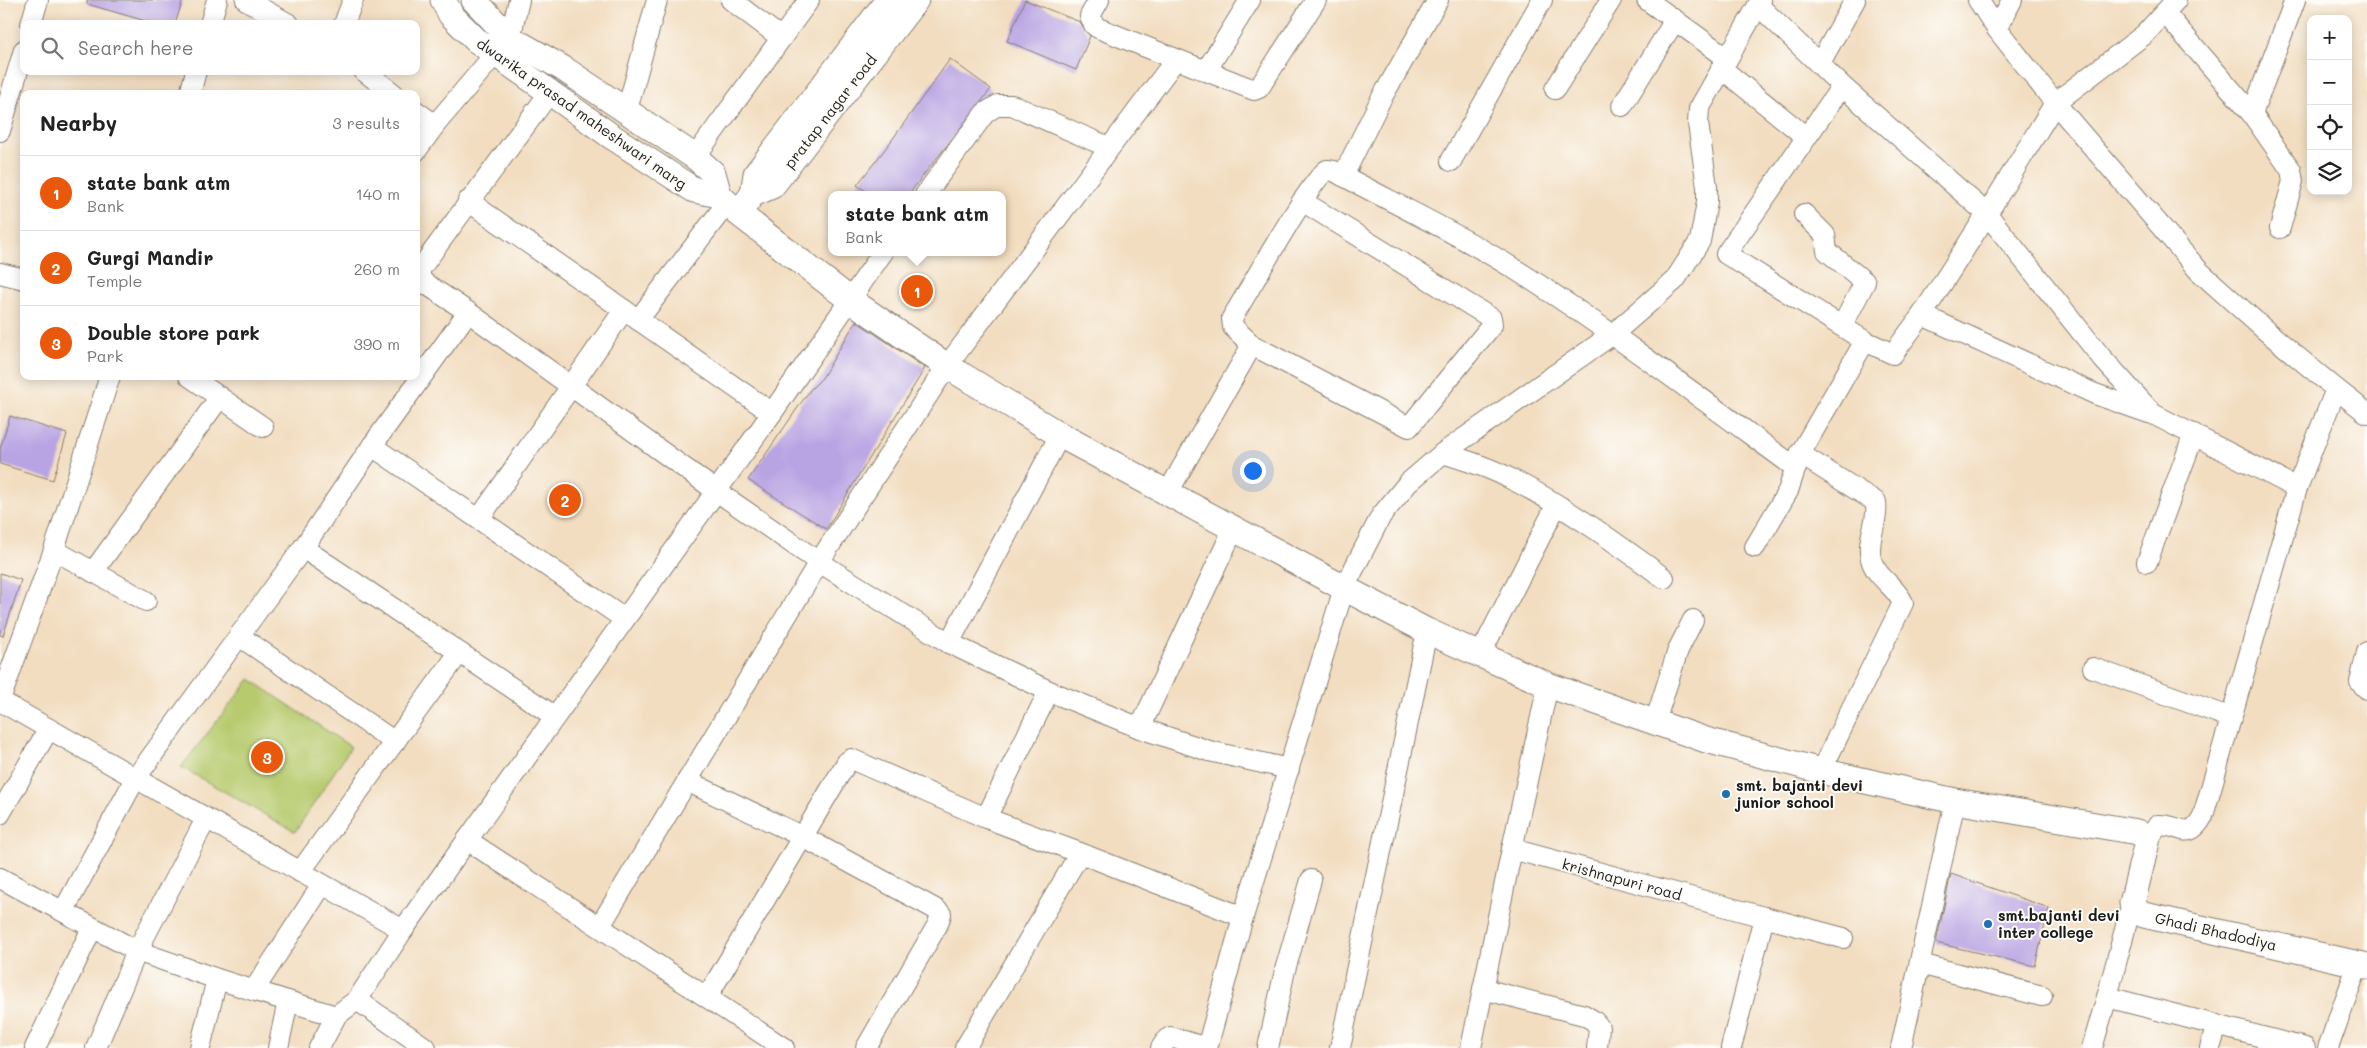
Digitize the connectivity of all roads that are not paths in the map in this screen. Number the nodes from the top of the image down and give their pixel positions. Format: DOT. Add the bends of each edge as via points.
graph roads {
  1 [pos="38,0"];
  2 [pos="217,0"];
  3 [pos="246,0"];
  4 [pos="353,0"];
  5 [pos="443,0"];
  6 [pos="474,0"];
  7 [pos="520,0"];
  8 [pos="657,0"];
  9 [pos="733,0"];
  10 [pos="809,0"];
  11 [pos="888,0"];
  12 [pos="916,0"];
  13 [pos="1099,0"];
  14 [pos="1250,0"];
  15 [pos="1316,0"];
  16 [pos="1438,0"];
  17 [pos="1542,0"];
  18 [pos="1611,0"];
  19 [pos="1647,0"];
  20 [pos="1855,0"];
  21 [pos="1978,0"];
  22 [pos="2012,0"];
  23 [pos="2295,0"];
  24 [pos="1760,2"];
  25 [pos="2170,6"];
  26 [pos="32,20"];
  27 [pos="211,20"];
  28 [pos="282,20"];
  29 [pos="346,20"];
  30 [pos="1675,20"];
  31 [pos="1997,29"];
  32 [pos="780,37"];
  33 [pos="503,46"];
  34 [pos="1176,59"];
  35 [pos="20,63"];
  36 [pos="1724,63"];
  37 [pos="1820,63"];
  38 [pos="1206,71"];
  39 [pos="195,75"];
  40 [pos="369,75"];
  41 [pos="1842,86"];
  42 [pos="1555,89"];
  43 [pos="191,90"];
  44 [pos="389,90"];
  45 [pos="550,92"];
  46 [pos="2055,103"];
  47 [pos="1622,106"];
  48 [pos="628,110"];
  49 [pos="420,113"];
  50 [pos="2252,114"];
  51 [pos="435,125"];
  52 [pos="0,130"];
  53 [pos="1806,137"];
  54 [pos="420,146"];
  55 [pos="1108,147"];
  56 [pos="695,157"];
  57 [pos="1451,161"];
  58 [pos="1343,176"];
  59 [pos="928,191"];
  60 [pos="734,201"];
  61 [pos="1302,201"];
  62 [pos="468,202"];
  63 [pos="1804,214"];
  64 [pos="1987,214"];
  65 [pos="2280,228"];
  66 [pos="880,256"];
  67 [pos="0,273"];
  68 [pos="20,278"];
  69 [pos="849,299"];
  70 [pos="468,312"];
  71 [pos="631,315"];
  72 [pos="1922,315"];
  73 [pos="1842,326"];
  74 [pos="1613,334"];
  75 [pos="1865,340"];
  76 [pos="1252,345"];
  77 [pos="947,366"];
  78 [pos="420,379"];
  79 [pos="109,380"];
  80 [pos="195,380"];
  81 [pos="419,380"];
  82 [pos="571,386"];
  83 [pos="2336,389"];
  84 [pos="220,397"];
  85 [pos="772,413"];
  86 [pos="2367,413"];
  87 [pos="2153,414"];
  88 [pos="263,427"];
  89 [pos="2194,434"];
  90 [pos="1060,435"];
  91 [pos="372,446"];
  92 [pos="1442,453"];
  93 [pos="1798,461"];
  94 [pos="2297,488"];
  95 [pos="715,490"];
  96 [pos="1167,494"];
  97 [pos="1556,506"];
  98 [pos="478,518"];
  99 [pos="1233,530"];
  100 [pos="1755,546"];
  101 [pos="302,548"];
  102 [pos="54,550"];
  103 [pos="819,562"];
  104 [pos="2147,562"];
  105 [pos="93,572"];
  106 [pos="1664,578"];
  107 [pos="1344,588"];
  108 [pos="146,601"];
  109 [pos="623,618"];
  110 [pos="1693,620"];
  111 [pos="1427,631"];
  112 [pos="239,636"];
  113 [pos="949,643"];
  114 [pos="2367,652"];
  115 [pos="459,653"];
  116 [pos="1481,653"];
  117 [pos="2093,668"];
  118 [pos="1548,685"];
  119 [pos="2367,689"];
  120 [pos="1049,691"];
  121 [pos="0,700"];
  122 [pos="554,716"];
  123 [pos="2232,718"];
  124 [pos="1655,722"];
  125 [pos="1140,728"];
  126 [pos="48,730"];
  127 [pos="395,742"];
  128 [pos="1289,768"];
  129 [pos="1821,771"];
  130 [pos="135,779"];
  131 [pos="687,781"];
  132 [pos="1955,801"];
  133 [pos="0,814"];
  134 [pos="206,818"];
  135 [pos="986,818"];
  136 [pos="801,836"];
  137 [pos="467,840"];
  138 [pos="2146,842"];
  139 [pos="1512,849"];
  140 [pos="1080,853"];
  141 [pos="300,872"];
  142 [pos="0,878"];
  143 [pos="1312,880"];
  144 [pos="322,885"];
  145 [pos="2132,903"];
  146 [pos="64,910"];
  147 [pos="1243,917"];
  148 [pos="1764,917"];
  149 [pos="600,926"];
  150 [pos="92,928"];
  151 [pos="403,930"];
  152 [pos="1843,938"];
  153 [pos="137,951"];
  154 [pos="1920,964"];
  155 [pos="2363,965"];
  156 [pos="217,979"];
  157 [pos="1483,989"];
  158 [pos="254,990"];
  159 [pos="2042,996"];
  160 [pos="707,997"];
  161 [pos="2107,997"];
  162 [pos="357,1000"];
  163 [pos="288,1001"];
  164 [pos="336,1016"];
  165 [pos="2217,1025"];
  166 [pos="35,1048"];
  167 [pos="96,1048"];
  168 [pos="200,1048"];
  169 [pos="278,1048"];
  170 [pos="319,1048"];
  171 [pos="426,1048"];
  172 [pos="784,1048"];
  173 [pos="866,1048"];
  174 [pos="964,1048"];
  175 [pos="1161,1048"];
  176 [pos="1207,1048"];
  177 [pos="1268,1048"];
  178 [pos="1340,1048"];
  179 [pos="1471,1048"];
  180 [pos="1597,1048"];
  181 [pos="1731,1048"];
  182 [pos="1902,1048"];
  183 [pos="2092,1048"];
  184 [pos="2210,1048"];
  185 [pos="2305,1048"];
  186 [pos="2328,1048"];
  1 -- 26 [label="street"];
  2 -- 27 [label="street"];
  3 -- 28 [label="street"];
  4 -- 29 [label="street"];
  5 -- 33 [label="street, dwarika prasad maheshwari marg" via="450,15 468,33"];
  6 -- 33 [label="street, dwarika prasad maheshwari marg"];
  7 -- 33 [label="street"];
  8 -- 48 [label="street"];
  9 -- 32 [label="street"];
  10 -- 32 [label="street"];
  11 -- 60 [label="street"];
  12 -- 60 [label="street, pratap nagar road" via="772,186"];
  13 -- 34 [label="street" via="1090,16 1094,25"];
  14 -- 38 [label="street"];
  15 -- 38 [label="street" via="1259,88 1252,90"];
  16 -- 58 [label="street" via="1380,99"];
  17 -- 57 [label="street"];
  18 -- 42 [label="street"];
  19 -- 30 [label="street"];
  20 -- 37 [label="street"];
  21 -- 31 [label="street"];
  22 -- 31 [label="street"];
  23 -- 50 [label="street"];
  24 -- 36 [label="street"];
  24 -- 37 [label="street"];
  25 -- 46 [label="street" via="2121,55"];
  25 -- 50 [label="street"];
  30 -- 36 [label="street"];
  30 -- 47 [label="street"];
  31 -- 46 [label="street"];
  32 -- 56 [label="street"];
  33 -- 45 [label="street, dwarika prasad maheshwari marg"];
  33 -- 48 [label="street, dwarika prasad maheshwari marg" via="564,69"];
  33 -- 51 [label="street"];
  34 -- 38 [label="street"];
  34 -- 55 [label="street"];
  35 -- 52 [label="street"];
  36 -- 53 [label="street"];
  36 -- 74 [label="street" via="1698,115 1707,187 1700,242 1675,280"];
  37 -- 41 [label="street"];
  39 -- 43 [label="street"];
  40 -- 44 [label="street"];
  41 -- 53 [label="street"];
  41 -- 64 [label="street"];
  45 -- 60 [label="street, dwarika prasad maheshwari marg" via="694,190"];
  45 -- 62 [label="street"];
  46 -- 64 [label="street"];
  46 -- 83 [label="street" via="2199,271"];
  48 -- 56 [label="street, dwarika prasad maheshwari marg"];
  49 -- 51 [label="street"];
  50 -- 65 [label="street" via="2291,170 2293,181"];
  51 -- 54 [label="street"];
  53 -- 73 [label="street" via="1726,254"];
  55 -- 59 [label="street" via="1012,105 998,105 985,113"];
  55 -- 77 [label="street"];
  56 -- 60 [label="street, dwarika prasad maheshwari marg" via="713,173"];
  58 -- 61 [label="street" via="1334,171 1323,172"];
  58 -- 74 [label="street" via="1517,271"];
  60 -- 69 [label="street"];
  60 -- 71 [label="street"];
  61 -- 76 [label="street" via="1232,318 1233,327"];
  61 -- 76 [label="street" via="1491,318 1492,325 1409,427"];
  62 -- 70 [label="street" via="420,273 423,282"];
  62 -- 71 [label="street"];
  63 -- 73 [label="street" via="1825,235 1828,251 1865,282"];
  64 -- 72 [label="street"];
  64 -- 87 [label="street" via="2102,358"];
  66 -- 69 [label="street"];
  67 -- 68 [label="street"];
  69 -- 77 [label="street"];
  69 -- 85 [label="street"];
  70 -- 78 [label="street"];
  70 -- 82 [label="street"];
  71 -- 82 [label="street"];
  71 -- 85 [label="street"];
  72 -- 75 [label="street" via="1895,353 1890,354"];
  72 -- 87 [label="street" via="2095,394"];
  73 -- 75 [label="street"];
  74 -- 92 [label="street"];
  74 -- 93 [label="street"];
  75 -- 93 [label="street"];
  76 -- 96 [label="street"];
  77 -- 90 [label="street"];
  77 -- 103 [label="street"];
  79 -- 102 [label="street"];
  80 -- 84 [label="street"];
  81 -- 91 [label="street"];
  82 -- 95 [label="street"];
  82 -- 98 [label="street"];
  83 -- 86 [label="street"];
  83 -- 94 [label="street"];
  84 -- 88 [label="street"];
  84 -- 105 [label="street"];
  85 -- 95 [label="street"];
  87 -- 89 [label="street"];
  89 -- 94 [label="street"];
  89 -- 104 [label="street"];
  90 -- 96 [label="street"];
  90 -- 113 [label="street"];
  91 -- 98 [label="street"];
  91 -- 101 [label="street"];
  92 -- 97 [label="street" via="1508,477"];
  92 -- 107 [label="street" via="1408,483 1381,516"];
  93 -- 100 [label="street" via="1788,491"];
  93 -- 129 [label="street" via="1876,502 1870,536 1872,562 1903,603"];
  94 -- 123 [label="street"];
  95 -- 103 [label="street"];
  95 -- 109 [label="street"];
  96 -- 99 [label="street"];
  97 -- 106 [label="street"];
  97 -- 116 [label="street"];
  98 -- 109 [label="street"];
  99 -- 107 [label="street"];
  99 -- 125 [label="street"];
  101 -- 112 [label="street"];
  101 -- 115 [label="street"];
  102 -- 105 [label="street"];
  102 -- 121 [label="street"];
  103 -- 113 [label="street"];
  103 -- 131 [label="street"];
  105 -- 108 [label="street"];
  107 -- 111 [label="street"];
  107 -- 128 [label="street"];
  109 -- 122 [label="street"];
  110 -- 124 [label="street" via="1678,650"];
  111 -- 116 [label="street"];
  111 -- 178 [label="street"];
  112 -- 127 [label="street"];
  112 -- 130 [label="street"];
  113 -- 120 [label="street"];
  114 -- 119 [label="street" via="2360,682"];
  115 -- 122 [label="street"];
  115 -- 127 [label="street"];
  116 -- 118 [label="street"];
  117 -- 123 [label="street"];
  118 -- 124 [label="street"];
  118 -- 139 [label="street"];
  120 -- 125 [label="street"];
  120 -- 135 [label="street"];
  121 -- 126 [label="street"];
  122 -- 137 [label="street"];
  123 -- 138 [label="street" via="2197,828 2191,831 2158,825"];
  124 -- 129 [label="street" via="1706,740"];
  125 -- 128 [label="street" via="1209,751"];
  126 -- 130 [label="street"];
  126 -- 133 [label="street"];
  127 -- 141 [label="street"];
  128 -- 147 [label="street"];
  129 -- 132 [label="street"];
  130 -- 134 [label="street"];
  130 -- 146 [label="street"];
  131 -- 136 [label="street"];
  131 -- 149 [label="street"];
  132 -- 138 [label="street" via="2137,832"];
  132 -- 154 [label="street"];
  134 -- 141 [label="street"];
  134 -- 153 [label="street"];
  135 -- 136 [label="street" via="851,759"];
  135 -- 140 [label="street"];
  136 -- 160 [label="street"];
  136 -- 173 [label="street" via="941,914"];
  137 -- 149 [label="street"];
  137 -- 151 [label="street"];
  138 -- 145 [label="street"];
  139 -- 148 [label="street, krishnapuri road"];
  139 -- 157 [label="street"];
  140 -- 147 [label="street"];
  140 -- 174 [label="street"];
  141 -- 144 [label="street"];
  142 -- 146 [label="street"];
  143 -- 177 [label="street" via="1285,970"];
  144 -- 151 [label="street"];
  144 -- 158 [label="street"];
  145 -- 155 [label="street, Ghadi Bhadodiya" via="2144,915"];
  145 -- 161 [label="street"];
  146 -- 150 [label="street"];
  147 -- 176 [label="street"];
  148 -- 152 [label="street, krishnapuri road"];
  148 -- 181 [label="street"];
  149 -- 160 [label="street"];
  150 -- 153 [label="street"];
  150 -- 166 [label="street"];
  151 -- 162 [label="street"];
  153 -- 156 [label="street"];
  153 -- 167 [label="street"];
  154 -- 159 [label="street"];
  154 -- 182 [label="street"];
  155 -- 186 [label="street"];
  156 -- 158 [label="street"];
  156 -- 168 [label="street"];
  157 -- 179 [label="street"];
  157 -- 180 [label="street" via="1584,1015 1599,1027"];
  158 -- 163 [label="street"];
  160 -- 172 [label="street"];
  161 -- 165 [label="street"];
  161 -- 183 [label="street"];
  162 -- 164 [label="street"];
  162 -- 171 [label="street"];
  163 -- 164 [label="street"];
  163 -- 169 [label="street"];
  164 -- 170 [label="street"];
  165 -- 184 [label="street"];
  165 -- 185 [label="street"];
  175 -- 176 [label="street" via="1171,1037"];
}
